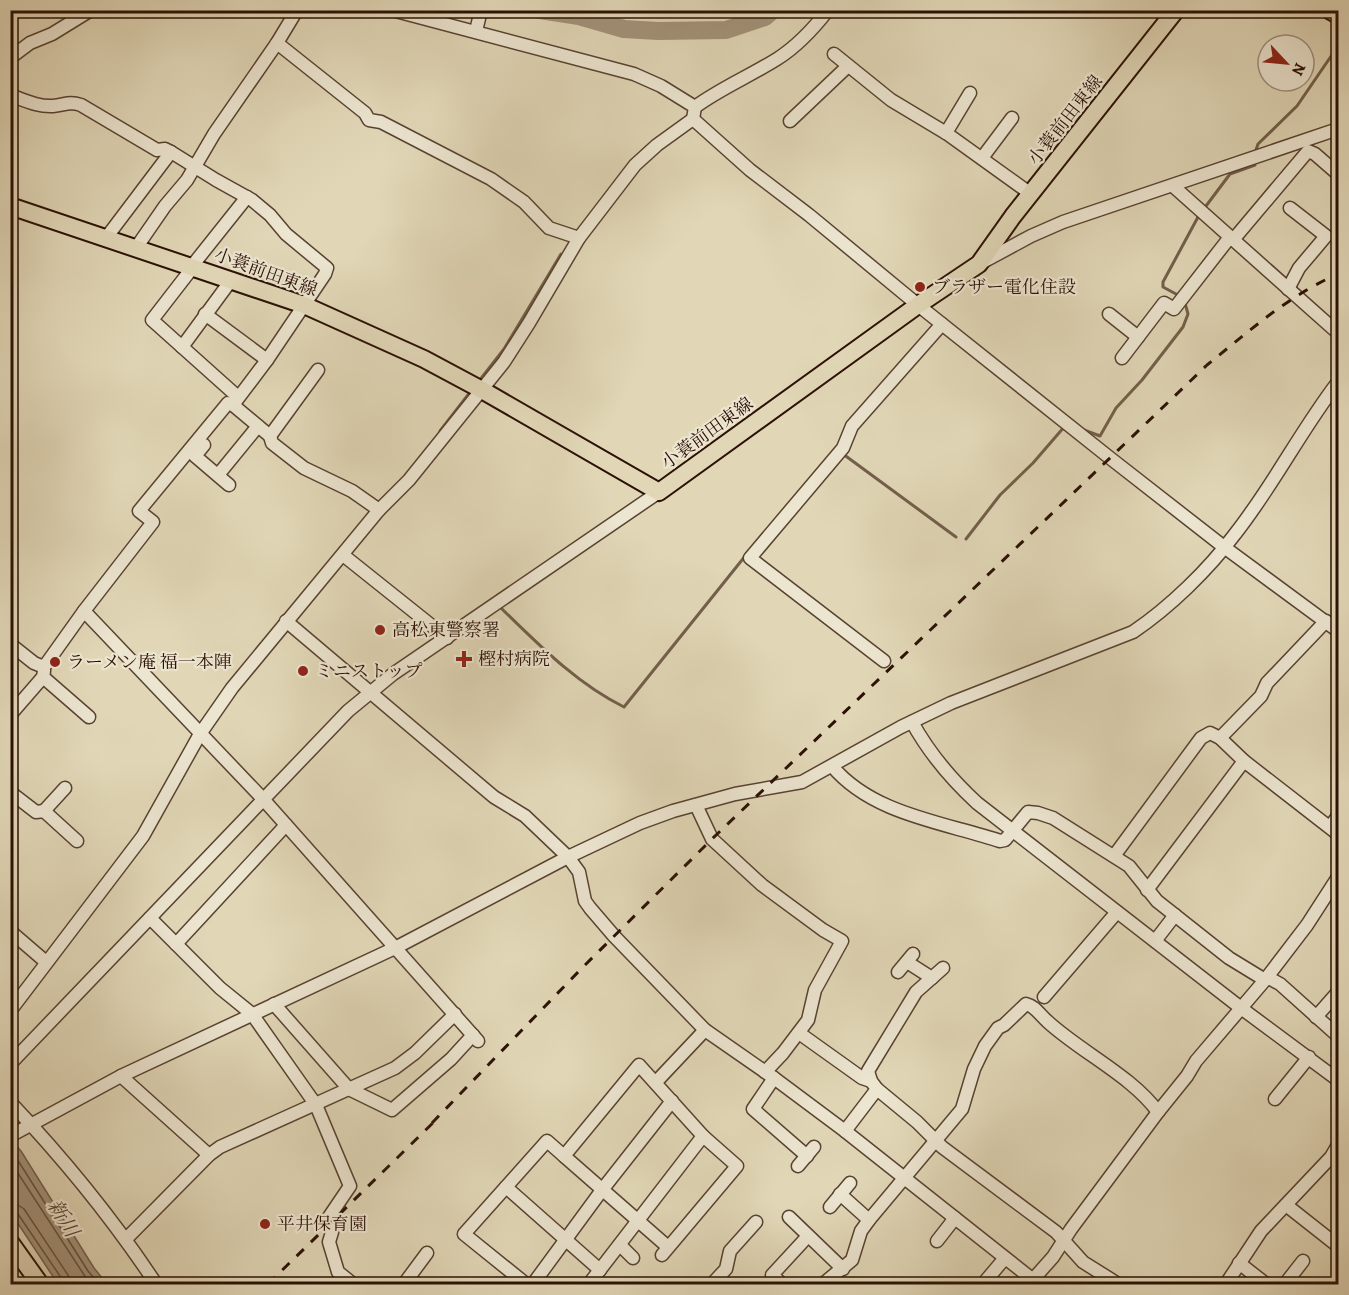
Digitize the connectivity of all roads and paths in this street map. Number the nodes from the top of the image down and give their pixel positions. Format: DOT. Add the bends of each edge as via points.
graph roads {
  1 [pos="91,10"];
  2 [pos="297,10"];
  3 [pos="392,10"];
  4 [pos="481,10"];
  5 [pos="828,10"];
  6 [pos="1176,10"];
  7 [pos="1329,10"];
  8 [pos="1338,15"];
  9 [pos="476,31"];
  10 [pos="277,43"];
  11 [pos="834,54"];
  12 [pos="10,58"];
  13 [pos="848,66"];
  14 [pos="969,93"];
  15 [pos="10,95"];
  16 [pos="695,107"];
  17 [pos="1012,118"];
  18 [pos="693,119"];
  19 [pos="789,121"];
  20 [pos="1338,129"];
  21 [pos="946,133"];
  22 [pos="1305,146"];
  23 [pos="171,152"];
  24 [pos="982,159"];
  25 [pos="195,167"];
  26 [pos="1338,174"];
  27 [pos="1173,186"];
  28 [pos="1031,194"];
  29 [pos="247,197"];
  30 [pos="10,206"];
  31 [pos="1290,208"];
  32 [pos="106,238"];
  33 [pos="579,238"];
  34 [pos="1232,238"];
  35 [pos="136,248"];
  36 [pos="979,264"];
  37 [pos="193,266"];
  38 [pos="232,279"];
  39 [pos="1288,289"];
  40 [pos="304,305"];
  41 [pos="918,305"];
  42 [pos="206,314"];
  43 [pos="1109,314"];
  44 [pos="942,324"];
  45 [pos="1338,333"];
  46 [pos="1138,337"];
  47 [pos="182,347"];
  48 [pos="1122,358"];
  49 [pos="267,360"];
  50 [pos="318,370"];
  51 [pos="1338,382"];
  52 [pos="482,390"];
  53 [pos="235,403"];
  54 [pos="258,426"];
  55 [pos="270,436"];
  56 [pos="218,475"];
  57 [pos="230,485"];
  58 [pos="659,492"];
  59 [pos="379,510"];
  60 [pos="1224,547"];
  61 [pos="343,555"];
  62 [pos="84,611"];
  63 [pos="286,621"];
  64 [pos="1326,621"];
  65 [pos="1338,631"];
  66 [pos="447,638"];
  67 [pos="10,644"];
  68 [pos="884,662"];
  69 [pos="44,672"];
  70 [pos="371,692"];
  71 [pos="10,715"];
  72 [pos="89,717"];
  73 [pos="912,722"];
  74 [pos="200,734"];
  75 [pos="1220,738"];
  76 [pos="1244,761"];
  77 [pos="832,766"];
  78 [pos="65,788"];
  79 [pos="10,792"];
  80 [pos="263,799"];
  81 [pos="696,805"];
  82 [pos="44,811"];
  83 [pos="1338,816"];
  84 [pos="286,825"];
  85 [pos="1013,830"];
  86 [pos="1334,830"];
  87 [pos="77,842"];
  88 [pos="1114,856"];
  89 [pos="567,857"];
  90 [pos="1338,877"];
  91 [pos="1147,890"];
  92 [pos="1117,912"];
  93 [pos="1175,915"];
  94 [pos="150,918"];
  95 [pos="10,931"];
  96 [pos="1155,941"];
  97 [pos="176,944"];
  98 [pos="395,948"];
  99 [pos="46,962"];
  100 [pos="943,968"];
  101 [pos="898,972"];
  102 [pos="932,978"];
  103 [pos="1266,978"];
  104 [pos="1338,992"];
  105 [pos="1044,997"];
  106 [pos="274,1004"];
  107 [pos="1241,1008"];
  108 [pos="10,1011"];
  109 [pos="252,1014"];
  110 [pos="455,1014"];
  111 [pos="1316,1017"];
  112 [pos="705,1030"];
  113 [pos="799,1033"];
  114 [pos="1338,1036"];
  115 [pos="1309,1057"];
  116 [pos="10,1064"];
  117 [pos="770,1075"];
  118 [pos="121,1076"];
  119 [pos="1338,1080"];
  120 [pos="656,1082"];
  121 [pos="874,1085"];
  122 [pos="349,1089"];
  123 [pos="1275,1099"];
  124 [pos="672,1101"];
  125 [pos="10,1102"];
  126 [pos="316,1105"];
  127 [pos="1158,1112"];
  128 [pos="31,1124"];
  129 [pos="845,1131"];
  130 [pos="11,1135"];
  131 [pos="703,1136"];
  132 [pos="935,1141"];
  133 [pos="1338,1145"];
  134 [pos="209,1155"];
  135 [pos="564,1156"];
  136 [pos="798,1166"];
  137 [pos="904,1178"];
  138 [pos="850,1183"];
  139 [pos="507,1187"];
  140 [pos="602,1190"];
  141 [pos="840,1194"];
  142 [pos="1286,1205"];
  143 [pos="830,1207"];
  144 [pos="789,1217"];
  145 [pos="955,1218"];
  146 [pos="869,1220"];
  147 [pos="638,1221"];
  148 [pos="756,1222"];
  149 [pos="808,1236"];
  150 [pos="126,1239"];
  151 [pos="566,1239"];
  152 [pos="937,1241"];
  153 [pos="1064,1241"];
  154 [pos="620,1245"];
  155 [pos="1338,1246"];
  156 [pos="427,1253"];
  157 [pos="13,1254"];
  158 [pos="633,1258"];
  159 [pos="1005,1258"];
  160 [pos="1302,1261"];
  161 [pos="1239,1263"];
  162 [pos="843,1269"];
  163 [pos="600,1270"];
  164 [pos="1034,1283"];
  165 [pos="40,1284"];
  166 [pos="156,1284"];
  167 [pos="353,1284"];
  168 [pos="404,1284"];
  169 [pos="526,1284"];
  170 [pos="533,1284"];
  171 [pos="589,1284"];
  172 [pos="712,1284"];
  173 [pos="782,1284"];
  174 [pos="823,1284"];
  175 [pos="983,1284"];
  176 [pos="1118,1284"];
  177 [pos="1226,1284"];
  178 [pos="1266,1284"];
  179 [pos="1285,1284"];
  1 -- 12 [label="street"];
  2 -- 10 [label="street"];
  3 -- 9 [label="street"];
  4 -- 9 [label="street"];
  5 -- 16 [label="street" via="778,58"];
  6 -- 28 [label="main road, 小蓑前田東線"];
  7 -- 8 [label="main road"];
  9 -- 16 [label="street" via="634,74"];
  10 -- 25 [label="street" via="213,134"];
  10 -- 33 [label="street" via="365,112 369,120 381,122 491,179 524,202 549,228"];
  11 -- 13 [label="street"];
  13 -- 19 [label="street"];
  13 -- 21 [label="street" via="891,100"];
  14 -- 21 [label="street"];
  15 -- 23 [label="street" via="34,104 81,105 157,150"];
  16 -- 18 [label="street"];
  17 -- 24 [label="street"];
  18 -- 33 [label="street" via="635,165"];
  18 -- 41 [label="street"];
  20 -- 22 [label="street"];
  21 -- 24 [label="street"];
  22 -- 26 [label="street"];
  22 -- 27 [label="street"];
  22 -- 34 [label="street"];
  23 -- 25 [label="street"];
  23 -- 32 [label="street"];
  24 -- 28 [label="street"];
  25 -- 29 [label="street"];
  25 -- 35 [label="street"];
  27 -- 34 [label="street"];
  27 -- 36 [label="street" via="1063,222"];
  28 -- 36 [label="main road, 小蓑前田東線"];
  29 -- 37 [label="street"];
  29 -- 40 [label="street" via="327,268"];
  30 -- 32 [label="main road, 小蓑前田東線"];
  31 -- 39 [label="street" via="1326,236 1299,268"];
  32 -- 35 [label="main road, 小蓑前田東線"];
  33 -- 52 [label="street" via="529,323"];
  34 -- 39 [label="street"];
  34 -- 46 [label="street" via="1174,309 1164,303"];
  35 -- 37 [label="main road, 小蓑前田東線"];
  36 -- 41 [label="main road, 小蓑前田東線"];
  37 -- 38 [label="main road, 小蓑前田東線"];
  37 -- 47 [label="street" via="152,320"];
  38 -- 40 [label="main road, 小蓑前田東線"];
  38 -- 42 [label="street"];
  39 -- 45 [label="street"];
  40 -- 49 [label="street"];
  40 -- 52 [label="main road, 小蓑前田東線"];
  41 -- 44 [label="street"];
  41 -- 58 [label="main road, 小蓑前田東線"];
  42 -- 47 [label="street"];
  42 -- 49 [label="street"];
  43 -- 46 [label="street"];
  44 -- 60 [label="street"];
  44 -- 68 [label="street" via="852,426 843,448 750,558"];
  46 -- 48 [label="street"];
  47 -- 53 [label="street"];
  49 -- 53 [label="street"];
  50 -- 55 [label="street"];
  51 -- 60 [label="street"];
  52 -- 58 [label="main road, 小蓑前田東線"];
  52 -- 59 [label="street" via="409,480"];
  53 -- 54 [label="street"];
  53 -- 56 [label="street" via="195,456"];
  53 -- 62 [label="street" via="228,403 139,511 153,522"];
  54 -- 55 [label="street"];
  54 -- 56 [label="street"];
  55 -- 59 [label="street" via="272,443 304,468"];
  56 -- 57 [label="street"];
  58 -- 66 [label="street"];
  59 -- 61 [label="street"];
  60 -- 64 [label="street"];
  60 -- 73 [label="street" via="1181,594 1133,632"];
  61 -- 63 [label="street"];
  61 -- 66 [label="street"];
  62 -- 69 [label="street"];
  62 -- 74 [label="street"];
  63 -- 70 [label="street"];
  63 -- 74 [label="street"];
  64 -- 65 [label="street"];
  64 -- 75 [label="street"];
  66 -- 70 [label="street"];
  67 -- 69 [label="street"];
  69 -- 71 [label="street"];
  69 -- 72 [label="street"];
  70 -- 80 [label="street"];
  70 -- 89 [label="street" via="494,797 525,816"];
  73 -- 77 [label="street"];
  73 -- 85 [label="street" via="926,747 962,790"];
  74 -- 80 [label="street"];
  74 -- 99 [label="street" via="143,836"];
  75 -- 76 [label="street"];
  75 -- 88 [label="street" via="1210,733 1201,738"];
  76 -- 86 [label="street"];
  76 -- 91 [label="street"];
  77 -- 81 [label="street" via="802,782"];
  77 -- 85 [label="street" via="845,782 892,808 999,841"];
  78 -- 82 [label="street"];
  79 -- 82 [label="street" via="36,812"];
  80 -- 84 [label="street"];
  80 -- 94 [label="street"];
  81 -- 89 [label="street" via="640,823"];
  81 -- 113 [label="street" via="712,839 762,885 842,941 815,990 808,1020"];
  82 -- 87 [label="street"];
  83 -- 86 [label="street"];
  84 -- 97 [label="street"];
  84 -- 98 [label="street"];
  85 -- 88 [label="street" via="1029,812 1038,813 1053,818"];
  85 -- 92 [label="street"];
  88 -- 91 [label="street" via="1129,866"];
  89 -- 98 [label="street"];
  89 -- 112 [label="street" via="579,872 590,908"];
  90 -- 103 [label="street"];
  91 -- 93 [label="street"];
  92 -- 96 [label="street"];
  92 -- 105 [label="street"];
  93 -- 96 [label="street"];
  93 -- 103 [label="street" via="1229,958"];
  94 -- 97 [label="street"];
  94 -- 116 [label="street"];
  95 -- 99 [label="street"];
  96 -- 107 [label="street"];
  97 -- 109 [label="street"];
  98 -- 106 [label="street"];
  98 -- 110 [label="street"];
  99 -- 108 [label="street"];
  100 -- 102 [label="street"];
  101 -- 102 [label="street" via="910,958"];
  102 -- 121 [label="street" via="916,992 868,1071"];
  103 -- 107 [label="street"];
  103 -- 111 [label="street" via="1280,984"];
  104 -- 111 [label="street"];
  106 -- 109 [label="street"];
  106 -- 122 [label="street"];
  107 -- 115 [label="street"];
  107 -- 127 [label="street"];
  109 -- 118 [label="street"];
  109 -- 126 [label="street"];
  110 -- 122 [label="street" via="395,1068"];
  110 -- 122 [label="street" via="475,1038 392,1110"];
  111 -- 114 [label="street"];
  112 -- 117 [label="street"];
  112 -- 120 [label="street"];
  113 -- 117 [label="street"];
  113 -- 121 [label="street"];
  115 -- 119 [label="street"];
  115 -- 123 [label="street"];
  117 -- 129 [label="street"];
  117 -- 136 [label="street" via="753,1109 811,1151"];
  118 -- 128 [label="street"];
  118 -- 134 [label="street"];
  120 -- 124 [label="street"];
  120 -- 135 [label="street" via="639,1065"];
  121 -- 129 [label="street"];
  121 -- 132 [label="street"];
  122 -- 126 [label="street"];
  124 -- 131 [label="street"];
  124 -- 140 [label="street"];
  125 -- 128 [label="street"];
  126 -- 134 [label="street"];
  126 -- 167 [label="street" via="350,1186 329,1217 329,1242 338,1272"];
  127 -- 132 [label="street" via="1133,1087 1026,1004 998,1028 986,1046 962,1109"];
  127 -- 153 [label="street"];
  128 -- 130 [label="street"];
  128 -- 150 [label="street"];
  129 -- 137 [label="street"];
  131 -- 147 [label="street"];
  131 -- 147 [label="street" via="737,1166 665,1251"];
  132 -- 137 [label="street"];
  132 -- 153 [label="street"];
  133 -- 142 [label="street"];
  134 -- 150 [label="street"];
  135 -- 139 [label="street" via="547,1141"];
  135 -- 140 [label="street"];
  137 -- 145 [label="street"];
  137 -- 146 [label="street"];
  138 -- 141 [label="street"];
  139 -- 151 [label="street"];
  139 -- 169 [label="street" via="464,1234"];
  140 -- 147 [label="street"];
  140 -- 151 [label="street"];
  141 -- 143 [label="street"];
  141 -- 146 [label="street"];
  142 -- 155 [label="street"];
  142 -- 161 [label="street" via="1261,1231"];
  144 -- 149 [label="street"];
  145 -- 152 [label="street"];
  145 -- 159 [label="street"];
  146 -- 162 [label="street" via="861,1231 852,1260"];
  147 -- 154 [label="street"];
  148 -- 172 [label="street" via="730,1251 730,1271"];
  149 -- 162 [label="street"];
  149 -- 173 [label="street" via="772,1275"];
  150 -- 166 [label="street"];
  151 -- 163 [label="street"];
  151 -- 170 [label="street"];
  153 -- 164 [label="street"];
  153 -- 176 [label="street" via="1083,1262"];
  154 -- 158 [label="street"];
  154 -- 163 [label="street"];
  156 -- 168 [label="street"];
  157 -- 165 [label="main road"];
  159 -- 164 [label="street"];
  159 -- 175 [label="street"];
  160 -- 179 [label="street"];
  161 -- 177 [label="street"];
  161 -- 178 [label="street"];
  162 -- 174 [label="street"];
  163 -- 171 [label="street"];
}
